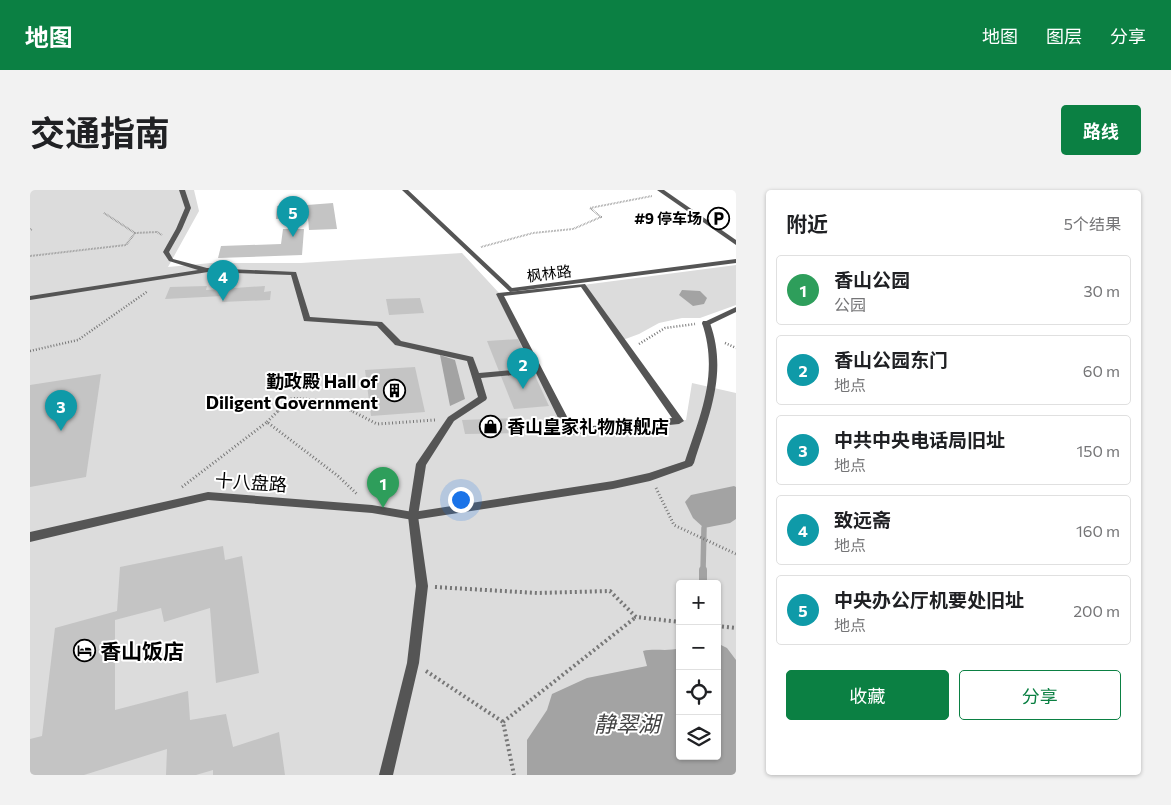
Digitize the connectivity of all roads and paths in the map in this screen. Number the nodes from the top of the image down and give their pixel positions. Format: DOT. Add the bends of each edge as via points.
graph roads {
  1 [pos="182,190"];
  2 [pos="405,190"];
  3 [pos="663,192"];
  4 [pos="104,213"];
  5 [pos="157,232"];
  6 [pos="135,233"];
  7 [pos="736,243"];
  8 [pos="475,249"];
  9 [pos="30,256"];
  10 [pos="736,261"];
  11 [pos="208,270"];
  12 [pos="151,279"];
  13 [pos="30,298"];
  14 [pos="736,309"];
  15 [pos="706,323"];
  16 [pos="627,350"];
  17 [pos="30,352"];
  18 [pos="539,370"];
  19 [pos="476,376"];
  20 [pos="451,419"];
  21 [pos="267,422"];
  22 [pos="650,477"];
  23 [pos="177,491"];
  24 [pos="372,509"];
  25 [pos="414,516"];
  26 [pos="30,537"];
  27 [pos="736,554"];
  28 [pos="422,586"];
  29 [pos="636,617"];
  30 [pos="676,622"];
  31 [pos="721,626"];
  32 [pos="736,628"];
  33 [pos="413,663"];
  34 [pos="503,722"];
  35 [pos="386,775"];
  36 [pos="514,775"];
  1 -- 11 [label="street" via="188,208 166,252 170,260"];
  2 -- 10 [label="street, 枫林路" via="510,290"];
  3 -- 7 [label="street"];
  3 -- 8 [label="path" via="590,208 601,217 573,229 533,233"];
  4 -- 6 [label="path"];
  5 -- 6 [label="path"];
  6 -- 9 [label="path" via="126,245"];
  11 -- 12 [label="street"];
  11 -- 19 [label="street" via="294,273 308,319 379,324 398,342 470,359"];
  12 -- 13 [label="street"];
  12 -- 17 [label="path" via="147,293 78,340"];
  14 -- 15 [label="street"];
  15 -- 16 [label="path" via="672,325 655,331"];
  15 -- 22 [label="street, 十八盘路" via="713,338 712,388 689,463"];
  16 -- 18 [label="street" via="583,285 500,294"];
  16 -- 18 [label="street" via="678,421 570,432"];
  18 -- 19 [label="street"];
  19 -- 20 [label="street" via="483,398"];
  20 -- 21 [label="path" via="377,424 332,401 292,398"];
  20 -- 25 [label="street" via="421,464"];
  21 -- 23 [label="path"];
  21 -- 24 [label="path" via="338,476"];
  22 -- 25 [label="street, 十八盘路"];
  22 -- 27 [label="path" via="674,525"];
  24 -- 25 [label="street, 十八盘路"];
  24 -- 26 [label="street, 十八盘路" via="208,496"];
  25 -- 28 [label="street"];
  28 -- 29 [label="path" via="537,593 610,591"];
  28 -- 33 [label="street"];
  29 -- 30 [label="path"];
  29 -- 34 [label="path"];
  31 -- 32 [label="path"];
  33 -- 34 [label="path"];
  33 -- 35 [label="street"];
  34 -- 36 [label="path"];
}
